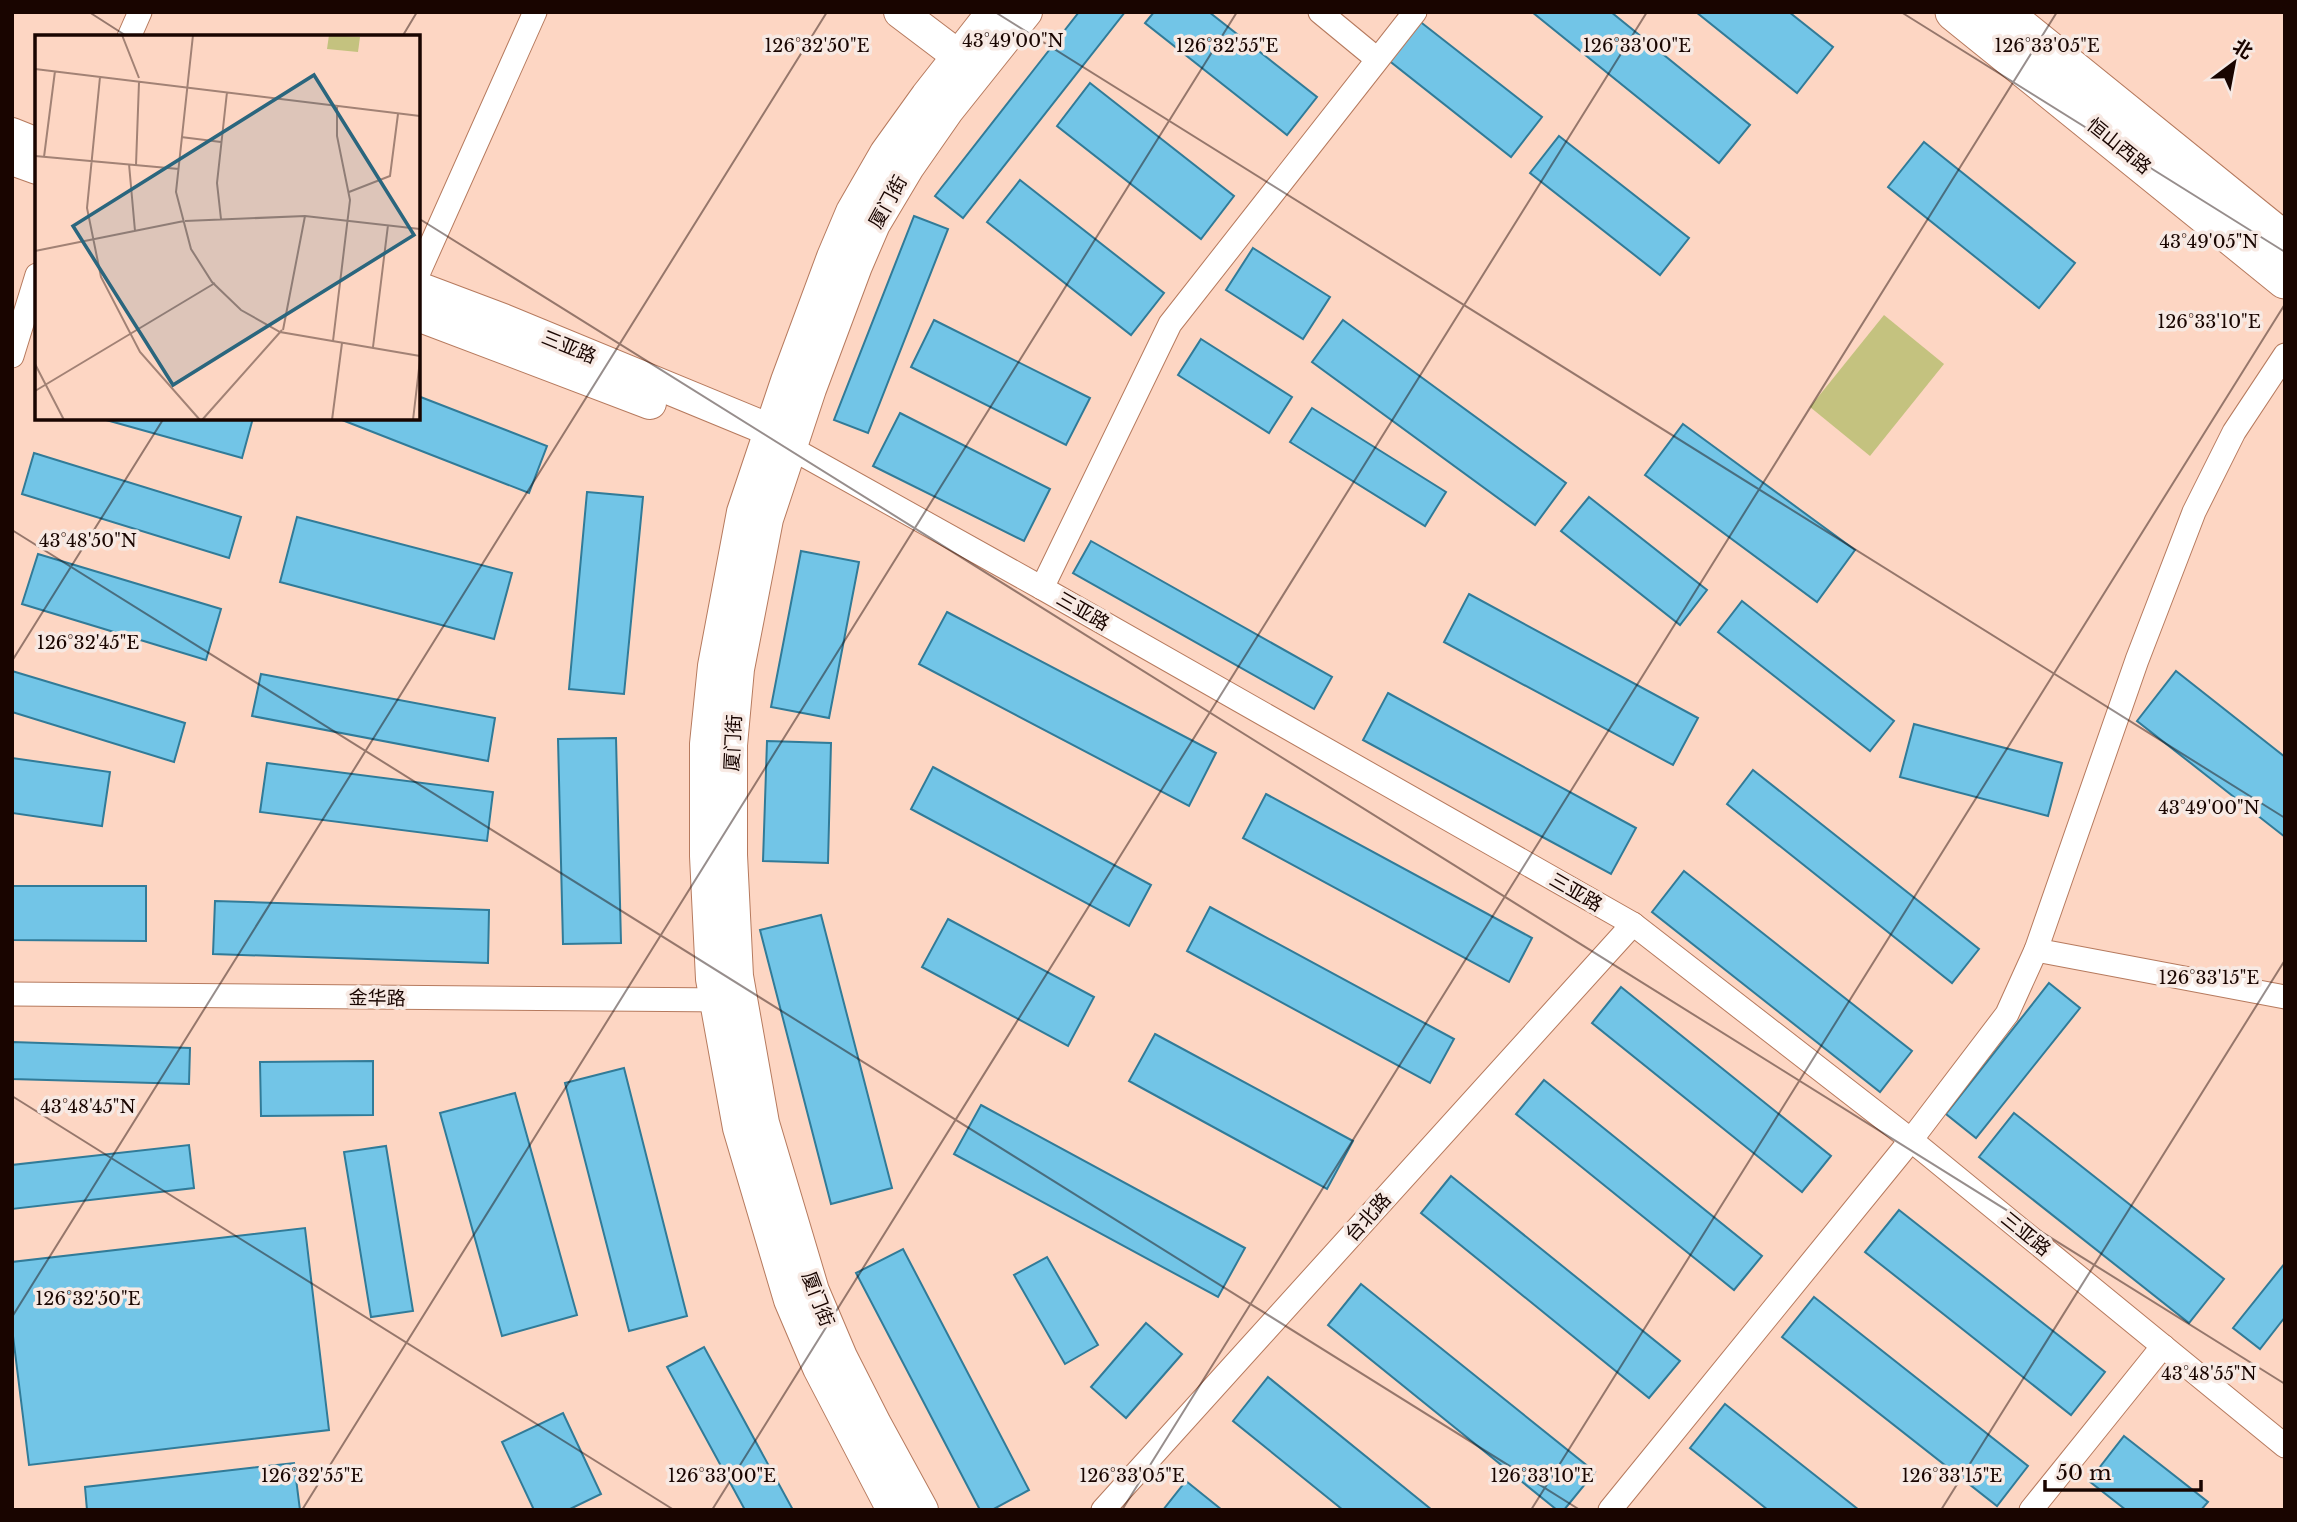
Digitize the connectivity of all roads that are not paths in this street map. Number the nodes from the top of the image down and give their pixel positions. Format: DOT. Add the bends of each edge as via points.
graph roads {
  1 [pos="140,12"];
  2 [pos="535,12"];
  3 [pos="900,12"];
  4 [pos="993,12"];
  5 [pos="1026,12"];
  6 [pos="1320,12"];
  7 [pos="1415,12"];
  8 [pos="1954,12"];
  9 [pos="2002,12"];
  10 [pos="130,35"];
  11 [pos="1377,59"];
  12 [pos="968,64"];
  13 [pos="12,134"];
  14 [pos="35,143"];
  15 [pos="12,159"];
  16 [pos="35,167"];
  17 [pos="2285,241"];
  18 [pos="420,270"];
  19 [pos="2285,280"];
  20 [pos="35,281"];
  21 [pos="420,289"];
  22 [pos="420,316"];
  23 [pos="2285,355"];
  24 [pos="12,356"];
  25 [pos="776,441"];
  26 [pos="1042,588"];
  27 [pos="1633,924"];
  28 [pos="2036,950"];
  29 [pos="12,994"];
  30 [pos="2285,997"];
  31 [pos="729,1000"];
  32 [pos="1912,1140"];
  33 [pos="2163,1346"];
  34 [pos="2285,1446"];
  35 [pos="893,1510"];
  36 [pos="922,1510"];
  37 [pos="1103,1510"];
  38 [pos="1610,1510"];
  39 [pos="2031,1510"];
  1 -- 10 [label="street"];
  2 -- 18 [label="street"];
  3 -- 12 [label="main road"];
  4 -- 12 [label="main road, 厦门街"];
  5 -- 12 [label="main road, 厦门街"];
  6 -- 11 [label="street"];
  7 -- 11 [label="street"];
  8 -- 19 [label="main road, 恒山西路"];
  9 -- 17 [label="main road, 恒山西路"];
  11 -- 26 [label="street" via="1170,324"];
  12 -- 25 [label="main road, 厦门街" via="874,224"];
  13 -- 14 [label="main road"];
  15 -- 16 [label="main road"];
  20 -- 24 [label="street"];
  21 -- 25 [label="main road, 三亚路" via="503,320"];
  22 -- 25 [label="main road, 三亚路" via="686,417"];
  23 -- 28 [label="street" via="2234,432 2194,512"];
  25 -- 26 [label="street, 三亚路"];
  25 -- 31 [label="main road, 厦门街" via="767,519 738,669 731,745 737,976"];
  26 -- 27 [label="street, 三亚路"];
  27 -- 32 [label="street, 三亚路"];
  27 -- 37 [label="street, 台北路"];
  28 -- 30 [label="street"];
  28 -- 32 [label="street" via="2007,1014"];
  29 -- 31 [label="street, 金华路"];
  31 -- 35 [label="main road, 厦门街" via="739,1128 790,1300 819,1368"];
  31 -- 36 [label="main road, 厦门街" via="813,1291 874,1424"];
  32 -- 33 [label="street, 三亚路"];
  32 -- 38 [label="street"];
  33 -- 34 [label="street, 三亚路"];
  33 -- 39 [label="street"];
}
